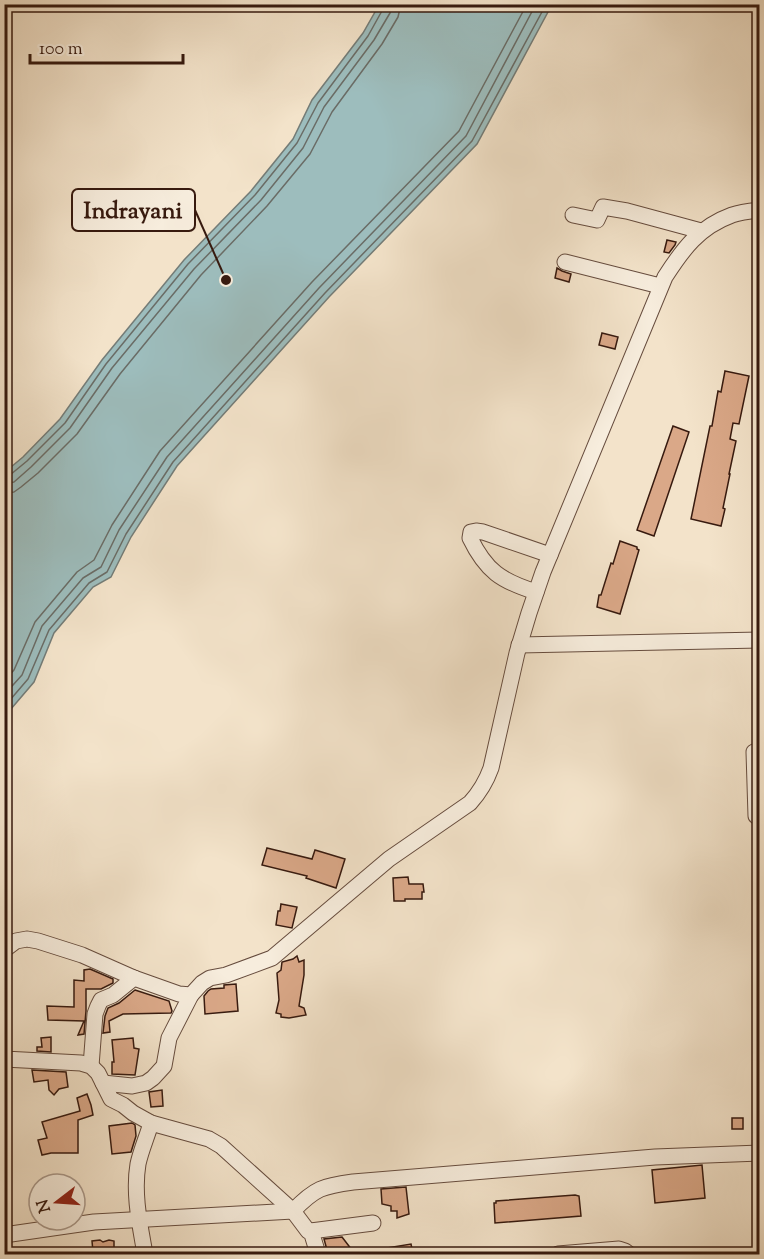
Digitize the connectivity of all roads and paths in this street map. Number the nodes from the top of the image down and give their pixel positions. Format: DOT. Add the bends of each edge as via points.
graph roads {
  1 [pos="759,210"];
  2 [pos="573,215"];
  3 [pos="701,231"];
  4 [pos="565,262"];
  5 [pos="660,286"];
  6 [pos="550,555"];
  7 [pos="536,592"];
  8 [pos="759,639"];
  9 [pos="519,645"];
  10 [pos="759,749"];
  11 [pos="759,819"];
  12 [pos="4,950"];
  13 [pos="134,978"];
  14 [pos="191,995"];
  15 [pos="4,1059"];
  16 [pos="91,1066"];
  17 [pos="103,1083"];
  18 [pos="151,1123"];
  19 [pos="759,1153"];
  20 [pos="293,1211"];
  21 [pos="138,1218"];
  22 [pos="373,1223"];
  23 [pos="311,1231"];
  24 [pos="4,1235"];
  25 [pos="145,1254"];
  26 [pos="318,1254"];
  27 [pos="558,1254"];
  28 [pos="629,1254"];
  1 -- 3 [label="street" via="733,214"];
  2 -- 3 [label="street" via="597,220 603,207"];
  3 -- 5 [label="street" via="683,249"];
  4 -- 5 [label="street"];
  5 -- 6 [label="street"];
  6 -- 7 [label="street"];
  6 -- 7 [label="street" via="471,532 478,554 489,568 515,585"];
  7 -- 9 [label="street"];
  8 -- 9 [label="street"];
  9 -- 14 [label="street" via="491,768 480,793 389,859 272,958 210,978"];
  10 -- 11 [label="street" via="754,752"];
  12 -- 13 [label="street" via="16,941 38,941"];
  13 -- 14 [label="street"];
  13 -- 16 [label="street" via="98,1006"];
  14 -- 17 [label="street" via="169,1038 164,1066 153,1078 132,1086"];
  15 -- 16 [label="street"];
  16 -- 17 [label="street"];
  17 -- 18 [label="street" via="111,1099"];
  18 -- 20 [label="street" via="221,1146"];
  18 -- 21 [label="street" via="138,1163"];
  19 -- 20 [label="street" via="328,1185 304,1198"];
  20 -- 21 [label="street"];
  20 -- 23 [label="street"];
  21 -- 24 [label="street"];
  21 -- 25 [label="street"];
  22 -- 23 [label="street"];
  23 -- 26 [label="street"];
  27 -- 28 [label="street" via="619,1249"];
}
